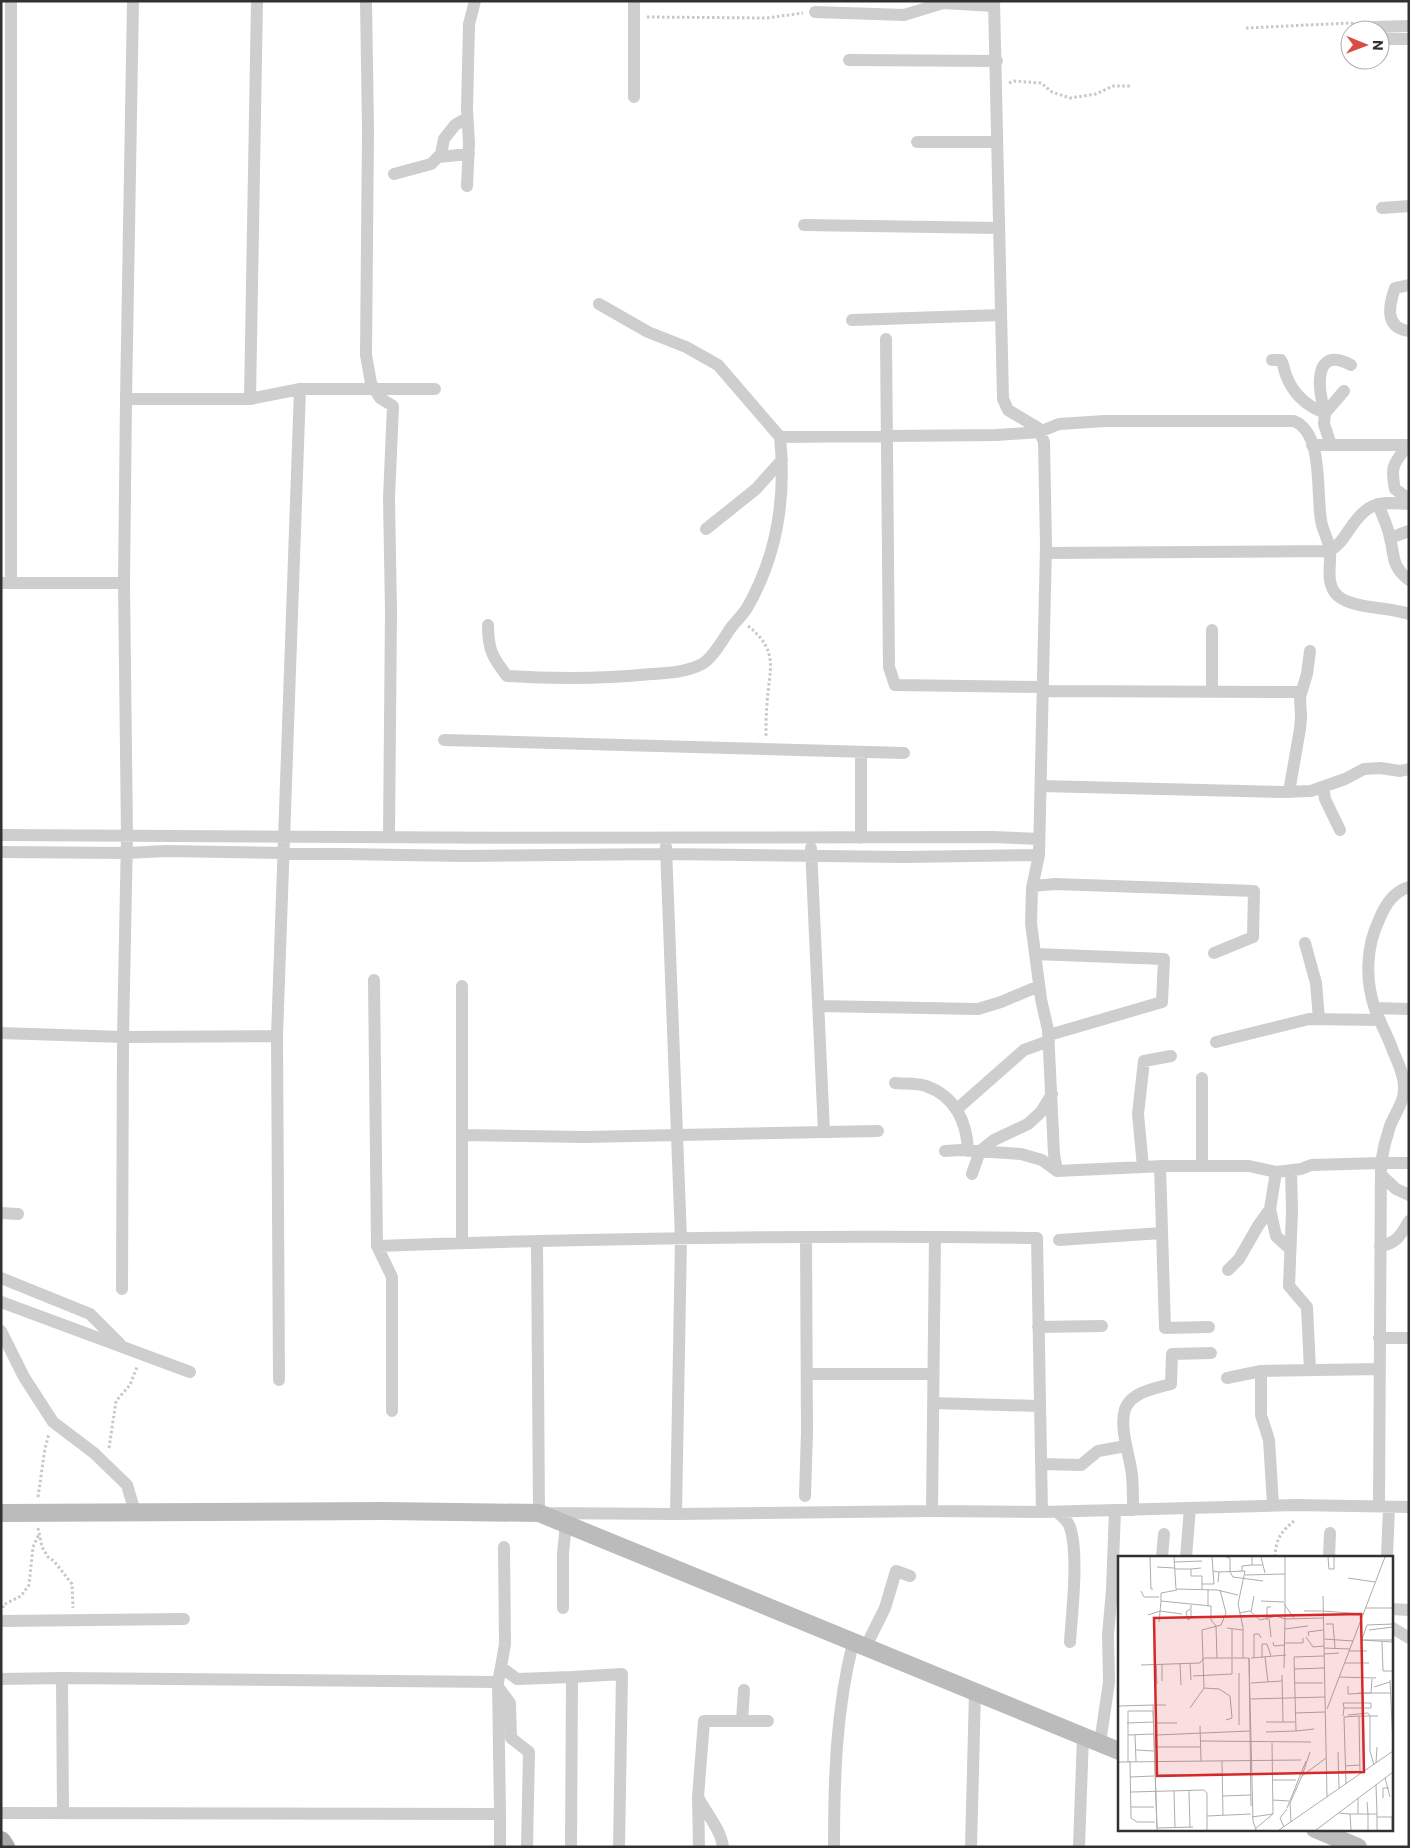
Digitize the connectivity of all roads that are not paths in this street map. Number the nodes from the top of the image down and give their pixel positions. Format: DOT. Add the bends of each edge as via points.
graph roads {
  1 [pos="11,1"];
  2 [pos="133,1"];
  3 [pos="257,1"];
  4 [pos="366,1"];
  5 [pos="475,1"];
  6 [pos="634,1"];
  7 [pos="994,3"];
  8 [pos="815,12"];
  9 [pos="1409,26"];
  10 [pos="1390,27"];
  11 [pos="1390,39"];
  12 [pos="1409,39"];
  13 [pos="849,60"];
  14 [pos="997,61"];
  15 [pos="634,97"];
  16 [pos="467,118"];
  17 [pos="917,142"];
  18 [pos="997,142"];
  19 [pos="468,154"];
  20 [pos="438,157"];
  21 [pos="394,174"];
  22 [pos="467,186"];
  23 [pos="1409,206"];
  24 [pos="1382,208"];
  25 [pos="804,225"];
  26 [pos="999,228"];
  27 [pos="1409,285"];
  28 [pos="599,304"];
  29 [pos="1001,314"];
  30 [pos="852,320"];
  31 [pos="1409,331"];
  32 [pos="886,340"];
  33 [pos="1272,360"];
  34 [pos="1350,365"];
  35 [pos="435,388"];
  36 [pos="300,389"];
  37 [pos="375,389"];
  38 [pos="1344,391"];
  39 [pos="126,398"];
  40 [pos="250,399"];
  41 [pos="1325,413"];
  42 [pos="1039,432"];
  43 [pos="888,436"];
  44 [pos="780,437"];
  45 [pos="1312,444"];
  46 [pos="1331,445"];
  47 [pos="1408,445"];
  48 [pos="782,460"];
  49 [pos="1409,499"];
  50 [pos="1378,504"];
  51 [pos="1409,504"];
  52 [pos="706,529"];
  53 [pos="1409,531"];
  54 [pos="1390,538"];
  55 [pos="1330,551"];
  56 [pos="1046,553"];
  57 [pos="1409,580"];
  58 [pos="6,583"];
  59 [pos="124,583"];
  60 [pos="1409,614"];
  61 [pos="488,625"];
  62 [pos="1212,630"];
  63 [pos="1310,652"];
  64 [pos="1043,689"];
  65 [pos="1212,691"];
  66 [pos="1301,692"];
  67 [pos="444,740"];
  68 [pos="860,752"];
  69 [pos="904,753"];
  70 [pos="1409,769"];
  71 [pos="1040,786"];
  72 [pos="1323,787"];
  73 [pos="1289,792"];
  74 [pos="1340,830"];
  75 [pos="1,835"];
  76 [pos="127,836"];
  77 [pos="389,836"];
  78 [pos="283,837"];
  79 [pos="666,837"];
  80 [pos="811,838"];
  81 [pos="861,838"];
  82 [pos="1039,839"];
  83 [pos="1,852"];
  84 [pos="127,853"];
  85 [pos="283,854"];
  86 [pos="667,854"];
  87 [pos="811,855"];
  88 [pos="1039,855"];
  89 [pos="1033,886"];
  90 [pos="1409,888"];
  91 [pos="1305,942"];
  92 [pos="1035,954"];
  93 [pos="1214,954"];
  94 [pos="374,980"];
  95 [pos="462,986"];
  96 [pos="1039,986"];
  97 [pos="818,1006"];
  98 [pos="1375,1008"];
  99 [pos="1409,1009"];
  100 [pos="1319,1019"];
  101 [pos="1380,1020"];
  102 [pos="1,1034"];
  103 [pos="123,1036"];
  104 [pos="277,1036"];
  105 [pos="1049,1038"];
  106 [pos="1216,1042"];
  107 [pos="1171,1056"];
  108 [pos="1202,1078"];
  109 [pos="895,1083"];
  110 [pos="1052,1094"];
  111 [pos="957,1109"];
  112 [pos="878,1131"];
  113 [pos="824,1132"];
  114 [pos="462,1135"];
  115 [pos="676,1136"];
  116 [pos="945,1151"];
  117 [pos="974,1151"];
  118 [pos="1409,1164"];
  119 [pos="1160,1166"];
  120 [pos="1202,1166"];
  121 [pos="1144,1167"];
  122 [pos="1381,1169"];
  123 [pos="1058,1170"];
  124 [pos="1291,1170"];
  125 [pos="1276,1172"];
  126 [pos="972,1174"];
  127 [pos="1409,1195"];
  128 [pos="1270,1210"];
  129 [pos="1,1213"];
  130 [pos="18,1214"];
  131 [pos="1409,1222"];
  132 [pos="1162,1233"];
  133 [pos="935,1237"];
  134 [pos="806,1238"];
  135 [pos="681,1239"];
  136 [pos="1059,1240"];
  137 [pos="536,1242"];
  138 [pos="462,1243"];
  139 [pos="377,1246"];
  140 [pos="1380,1246"];
  141 [pos="1289,1248"];
  142 [pos="1228,1270"];
  143 [pos="1,1278"];
  144 [pos="122,1289"];
  145 [pos="1,1302"];
  146 [pos="1102,1326"];
  147 [pos="1209,1326"];
  148 [pos="1038,1327"];
  149 [pos="1,1331"];
  150 [pos="1379,1338"];
  151 [pos="1409,1338"];
  152 [pos="124,1348"];
  153 [pos="1211,1353"];
  154 [pos="1379,1369"];
  155 [pos="1310,1370"];
  156 [pos="1261,1371"];
  157 [pos="190,1372"];
  158 [pos="807,1374"];
  159 [pos="934,1374"];
  160 [pos="1244,1374"];
  161 [pos="1227,1378"];
  162 [pos="278,1380"];
  163 [pos="1261,1395"];
  164 [pos="933,1403"];
  165 [pos="1040,1406"];
  166 [pos="392,1411"];
  167 [pos="1126,1446"];
  168 [pos="1041,1464"];
  169 [pos="805,1496"];
  170 [pos="1273,1505"];
  171 [pos="1384,1506"];
  172 [pos="1190,1508"];
  173 [pos="1409,1508"];
  174 [pos="1115,1510"];
  175 [pos="1133,1510"];
  176 [pos="932,1511"];
  177 [pos="135,1512"];
  178 [pos="1042,1512"];
  179 [pos="1058,1512"];
  180 [pos="1,1513"];
  181 [pos="539,1513"];
  182 [pos="676,1514"];
  183 [pos="566,1524"];
  184 [pos="1330,1533"];
  185 [pos="1164,1534"];
  186 [pos="504,1547"];
  187 [pos="1162,1556"];
  188 [pos="1186,1556"];
  189 [pos="1329,1556"];
  190 [pos="1387,1556"];
  191 [pos="910,1576"];
  192 [pos="563,1608"];
  193 [pos="1392,1609"];
  194 [pos="1409,1610"];
  195 [pos="1114,1612"];
  196 [pos="2,1616"];
  197 [pos="184,1619"];
  198 [pos="1392,1628"];
  199 [pos="1409,1638"];
  200 [pos="1070,1642"];
  201 [pos="859,1645"];
  202 [pos="501,1667"];
  203 [pos="572,1677"];
  204 [pos="62,1678"];
  205 [pos="1,1679"];
  206 [pos="498,1684"];
  207 [pos="744,1690"];
  208 [pos="975,1692"];
  209 [pos="742,1721"];
  210 [pos="768,1721"];
  211 [pos="1084,1736"];
  212 [pos="1100,1743"];
  213 [pos="1118,1750"];
  214 [pos="698,1797"];
  215 [pos="63,1812"];
  216 [pos="1,1813"];
  217 [pos="500,1814"];
  218 [pos="1317,1830"];
  219 [pos="1,1841"];
  220 [pos="5,1847"];
  221 [pos="500,1847"];
  222 [pos="526,1847"];
  223 [pos="571,1847"];
  224 [pos="619,1847"];
  225 [pos="699,1847"];
  226 [pos="723,1847"];
  227 [pos="834,1847"];
  228 [pos="971,1847"];
  229 [pos="1079,1847"];
  230 [pos="1358,1847"];
  1 -- 58 [label="street"];
  2 -- 39 [label="street"];
  3 -- 40 [label="street"];
  4 -- 37 [label="street" via="366,356"];
  5 -- 16 [label="street" via="469,24"];
  6 -- 15 [label="street"];
  7 -- 8 [label="street" via="944,3 904,15"];
  7 -- 14 [label="street"];
  9 -- 10 [label="street"];
  11 -- 12 [label="street"];
  13 -- 14 [label="street"];
  14 -- 18 [label="street"];
  16 -- 19 [label="street"];
  16 -- 20 [label="street" via="455,125 444,139"];
  17 -- 18 [label="street"];
  18 -- 26 [label="street"];
  19 -- 20 [label="street"];
  19 -- 22 [label="street"];
  20 -- 21 [label="street" via="431,164"];
  23 -- 24 [label="street"];
  25 -- 26 [label="street"];
  26 -- 29 [label="street"];
  27 -- 31 [label="street" via="1395,288 1389,309 1393,323"];
  28 -- 44 [label="street" via="648,332 686,347 718,365"];
  29 -- 30 [label="street"];
  29 -- 42 [label="street" via="1003,399 1008,410 1038,428"];
  32 -- 43 [label="street"];
  33 -- 41 [label="street" via="1281,360 1292,387 1302,400 1312,409"];
  34 -- 41 [label="street" via="1332,359 1323,364 1319,396"];
  35 -- 37 [label="street"];
  36 -- 37 [label="street"];
  36 -- 40 [label="street"];
  36 -- 78 [label="street"];
  37 -- 77 [label="street" via="380,398 393,406 389,498 392,611"];
  38 -- 41 [label="street"];
  39 -- 40 [label="street"];
  39 -- 59 [label="street"];
  41 -- 46 [label="street" via="1324,424"];
  42 -- 43 [label="street"];
  42 -- 45 [label="street" via="1059,424 1105,421 1285,420 1300,424"];
  42 -- 56 [label="street" via="1044,442"];
  43 -- 44 [label="street"];
  43 -- 64 [label="street" via="889,667 895,685"];
  44 -- 48 [label="street"];
  45 -- 46 [label="street"];
  45 -- 55 [label="street" via="1318,461 1321,519"];
  46 -- 47 [label="street"];
  47 -- 49 [label="street" via="1392,467 1392,475 1395,489"];
  48 -- 52 [label="street" via="756,489"];
  48 -- 61 [label="street" via="782,495 767,568 745,611 704,664 676,672 592,679 507,676 493,659"];
  50 -- 51 [label="street"];
  50 -- 54 [label="street"];
  50 -- 55 [label="street" via="1368,507 1341,544"];
  53 -- 54 [label="street"];
  54 -- 57 [label="street" via="1399,572"];
  55 -- 56 [label="street"];
  55 -- 60 [label="street" via="1329,577 1339,597 1356,604"];
  56 -- 64 [label="street"];
  58 -- 59 [label="street"];
  59 -- 76 [label="street"];
  62 -- 65 [label="street"];
  63 -- 66 [label="street"];
  64 -- 65 [label="street"];
  64 -- 71 [label="street"];
  65 -- 66 [label="street"];
  66 -- 73 [label="street" via="1300,729"];
  67 -- 68 [label="street"];
  68 -- 69 [label="street"];
  68 -- 81 [label="street"];
  70 -- 72 [label="street" via="1364,769"];
  71 -- 73 [label="street"];
  71 -- 82 [label="street"];
  72 -- 73 [label="street"];
  72 -- 74 [label="street" via="1325,800"];
  75 -- 76 [label="street"];
  76 -- 78 [label="street"];
  76 -- 84 [label="street"];
  77 -- 78 [label="street"];
  77 -- 79 [label="street"];
  78 -- 85 [label="street"];
  79 -- 80 [label="street"];
  79 -- 86 [label="street"];
  80 -- 81 [label="street"];
  80 -- 87 [label="street"];
  81 -- 82 [label="street"];
  82 -- 88 [label="street"];
  83 -- 84 [label="street"];
  84 -- 85 [label="street"];
  84 -- 103 [label="street"];
  85 -- 86 [label="street"];
  85 -- 104 [label="street"];
  86 -- 87 [label="street"];
  86 -- 115 [label="street"];
  87 -- 88 [label="street"];
  87 -- 97 [label="street"];
  88 -- 89 [label="street"];
  89 -- 92 [label="street" via="1031,923"];
  89 -- 93 [label="street" via="1254,891 1253,937"];
  90 -- 98 [label="street" via="1389,900 1373,933 1368,985"];
  91 -- 100 [label="street" via="1316,983"];
  92 -- 96 [label="street"];
  92 -- 105 [label="street" via="1164,960 1162,1002"];
  94 -- 139 [label="street"];
  95 -- 114 [label="street"];
  96 -- 97 [label="street" via="978,1009"];
  96 -- 105 [label="street"];
  97 -- 113 [label="street"];
  98 -- 99 [label="street"];
  98 -- 101 [label="street"];
  100 -- 101 [label="street"];
  100 -- 106 [label="street"];
  101 -- 122 [label="street" via="1403,1075 1404,1087 1404,1096 1384,1146"];
  102 -- 103 [label="street"];
  103 -- 104 [label="street"];
  103 -- 144 [label="street"];
  104 -- 162 [label="street"];
  105 -- 110 [label="street"];
  105 -- 111 [label="street" via="1024,1050"];
  107 -- 121 [label="street" via="1144,1061 1138,1114"];
  108 -- 120 [label="street"];
  109 -- 111 [label="street" via="925,1086 952,1102"];
  110 -- 117 [label="street" via="1041,1112 1028,1124"];
  110 -- 123 [label="street" via="1054,1154"];
  111 -- 117 [label="street"];
  112 -- 113 [label="street"];
  113 -- 115 [label="street"];
  114 -- 115 [label="street"];
  114 -- 138 [label="street"];
  115 -- 135 [label="street"];
  116 -- 117 [label="street"];
  117 -- 123 [label="street" via="1021,1154 1042,1160"];
  117 -- 126 [label="street"];
  118 -- 122 [label="street"];
  119 -- 120 [label="street"];
  119 -- 121 [label="street"];
  119 -- 132 [label="street"];
  120 -- 125 [label="street" via="1249,1166"];
  121 -- 123 [label="street"];
  122 -- 124 [label="street" via="1311,1164"];
  122 -- 127 [label="street" via="1396,1190"];
  122 -- 140 [label="street"];
  124 -- 125 [label="street"];
  124 -- 141 [label="street"];
  125 -- 128 [label="street"];
  128 -- 141 [label="street" via="1276,1236"];
  128 -- 142 [label="street" via="1240,1259"];
  129 -- 130 [label="street"];
  131 -- 140 [label="street" via="1400,1238 1390,1245"];
  132 -- 136 [label="street"];
  132 -- 147 [label="street" via="1165,1328"];
  133 -- 134 [label="street"];
  133 -- 148 [label="street" via="1037,1238"];
  133 -- 159 [label="street"];
  134 -- 135 [label="street"];
  134 -- 158 [label="street"];
  135 -- 137 [label="street"];
  135 -- 182 [label="street"];
  137 -- 138 [label="street"];
  137 -- 181 [label="street"];
  138 -- 139 [label="street"];
  139 -- 166 [label="street" via="392,1277"];
  140 -- 150 [label="street"];
  141 -- 155 [label="street" via="1289,1286 1307,1307"];
  143 -- 152 [label="street" via="90,1314"];
  145 -- 152 [label="street"];
  146 -- 148 [label="street"];
  148 -- 165 [label="street"];
  149 -- 177 [label="street" via="24,1377 53,1422 94,1453 127,1485"];
  150 -- 151 [label="street"];
  150 -- 154 [label="street"];
  152 -- 157 [label="street"];
  153 -- 167 [label="street" via="1172,1354 1171,1384 1137,1395 1125,1408"];
  154 -- 155 [label="street"];
  154 -- 171 [label="street"];
  155 -- 156 [label="street"];
  156 -- 160 [label="street"];
  156 -- 163 [label="street"];
  158 -- 159 [label="street"];
  158 -- 169 [label="street"];
  159 -- 164 [label="street"];
  160 -- 161 [label="street"];
  160 -- 163 [label="street"];
  163 -- 170 [label="street" via="1261,1415 1269,1440"];
  164 -- 165 [label="street"];
  164 -- 176 [label="street"];
  165 -- 168 [label="street"];
  167 -- 168 [label="street" via="1098,1451 1081,1465"];
  167 -- 175 [label="street" via="1132,1474"];
  168 -- 178 [label="street"];
  170 -- 171 [label="street"];
  170 -- 172 [label="street"];
  171 -- 173 [label="street"];
  171 -- 190 [label="street"];
  172 -- 175 [label="street"];
  172 -- 188 [label="street"];
  174 -- 175 [label="street"];
  174 -- 179 [label="street"];
  174 -- 195 [label="street"];
  176 -- 178 [label="street"];
  176 -- 182 [label="street"];
  177 -- 180 [label="street"];
  177 -- 181 [label="street"];
  178 -- 179 [label="street"];
  179 -- 200 [label="street" via="1070,1525 1072,1537"];
  181 -- 182 [label="street"];
  181 -- 183 [label="street"];
  183 -- 192 [label="street"];
  183 -- 201 [label="street"];
  184 -- 189 [label="street"];
  185 -- 187 [label="street"];
  186 -- 202 [label="street"];
  191 -- 201 [label="street" via="896,1571 885,1608"];
  193 -- 194 [label="street"];
  195 -- 212 [label="street" via="1108,1635 1109,1682"];
  196 -- 197 [label="street" via="72,1620"];
  198 -- 199 [label="street"];
  201 -- 208 [label="street"];
  201 -- 227 [label="street" via="842,1692 838,1719"];
  202 -- 203 [label="street" via="517,1679"];
  202 -- 206 [label="street"];
  203 -- 223 [label="street"];
  203 -- 224 [label="street" via="622,1674"];
  204 -- 205 [label="street"];
  204 -- 206 [label="street"];
  204 -- 215 [label="street"];
  206 -- 217 [label="street"];
  206 -- 222 [label="street" via="510,1703 511,1738 529,1752"];
  207 -- 209 [label="street"];
  208 -- 211 [label="street"];
  208 -- 228 [label="street"];
  209 -- 210 [label="street"];
  209 -- 214 [label="street" via="704,1721"];
  211 -- 212 [label="street"];
  211 -- 229 [label="street"];
  212 -- 213 [label="street"];
  214 -- 225 [label="street"];
  214 -- 226 [label="street" via="719,1830"];
  215 -- 216 [label="street"];
  215 -- 217 [label="street"];
  217 -- 221 [label="street"];
  218 -- 230 [label="street"];
  219 -- 220 [label="main road"];
}
